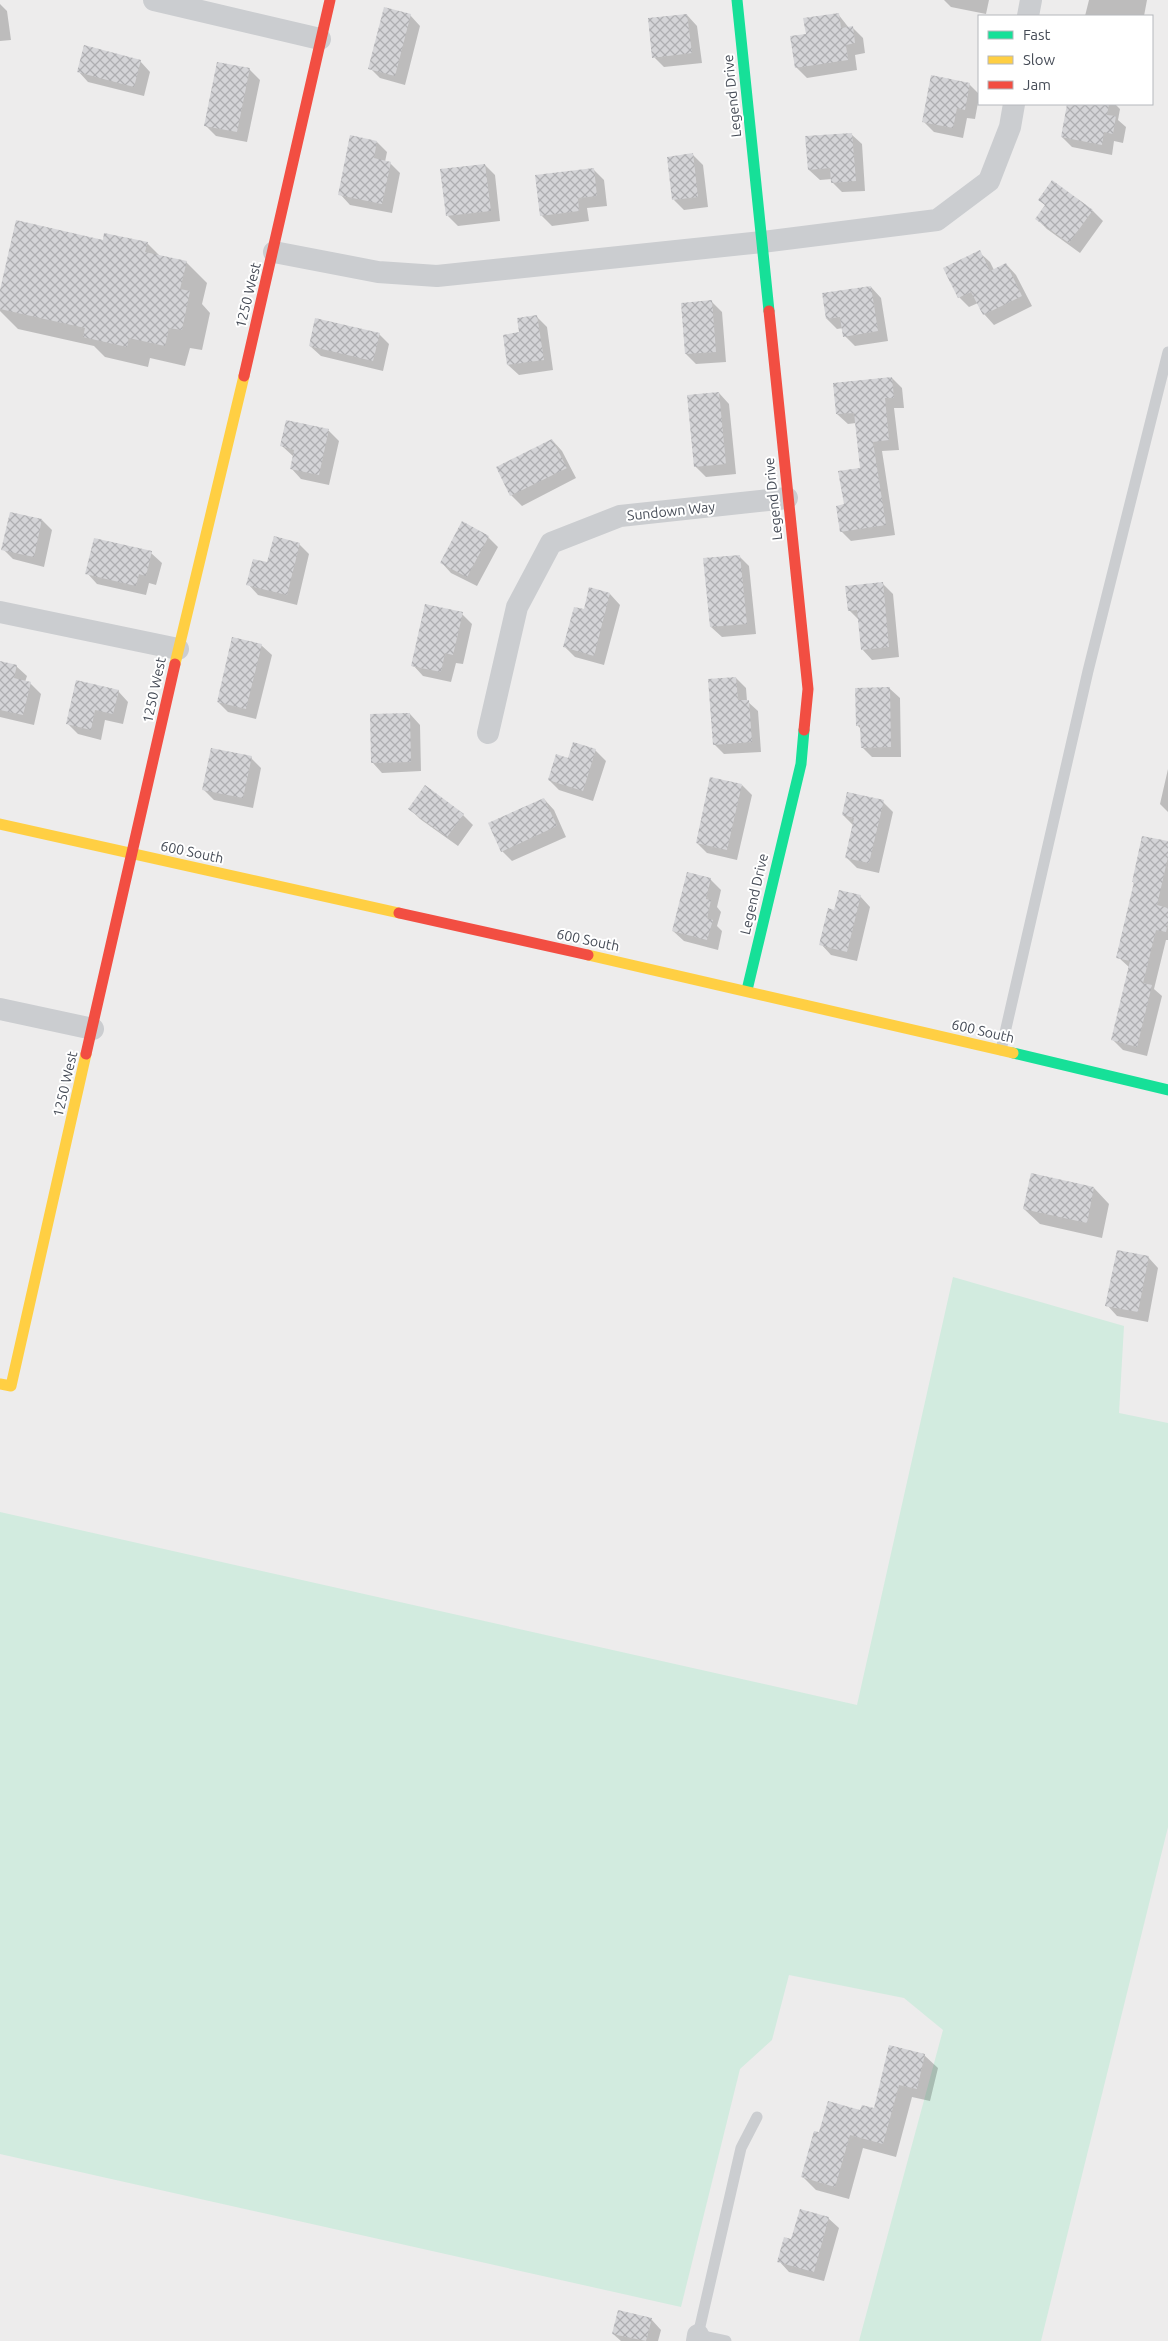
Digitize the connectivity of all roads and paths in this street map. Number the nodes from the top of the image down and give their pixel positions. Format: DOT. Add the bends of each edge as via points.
graph roads {
  1 [pos="154,0"];
  2 [pos="330,0"];
  3 [pos="737,0"];
  4 [pos="1031,0"];
  5 [pos="1028,15"];
  6 [pos="320,39"];
  7 [pos="1014,105"];
  8 [pos="762,242"];
  9 [pos="274,252"];
  10 [pos="1168,352"];
  11 [pos="788,498"];
  12 [pos="0,612"];
  13 [pos="178,650"];
  14 [pos="488,733"];
  15 [pos="0,824"];
  16 [pos="133,855"];
  17 [pos="747,990"];
  18 [pos="0,1008"];
  19 [pos="93,1029"];
  20 [pos="1001,1050"];
  21 [pos="1168,1090"];
  22 [pos="5,1385"];
  23 [pos="757,2117"];
  24 [pos="698,2338"];
  25 [pos="726,2341"];
  1 -- 6 [label="street"];
  2 -- 6 [label="street, 1250 West"];
  3 -- 8 [label="street, Legend Drive"];
  4 -- 5 [label="street"];
  6 -- 9 [label="street, 1250 West"];
  7 -- 8 [label="street" via="1010,127 990,181 937,220"];
  8 -- 9 [label="street" via="437,276 378,272"];
  8 -- 11 [label="street, Legend Drive"];
  9 -- 13 [label="street, 1250 West"];
  10 -- 20 [label="lane" via="1088,671"];
  11 -- 14 [label="street, Sundown Way" via="620,516 551,543 517,607"];
  11 -- 17 [label="street, Legend Drive" via="808,689 801,764"];
  12 -- 13 [label="street"];
  13 -- 16 [label="street, 1250 West"];
  15 -- 16 [label="street, 600 South"];
  16 -- 17 [label="street, 600 South"];
  16 -- 19 [label="street, 1250 West"];
  17 -- 20 [label="street, 600 South"];
  18 -- 19 [label="street"];
  19 -- 22 [label="street, 1250 West"];
  20 -- 21 [label="street, 600 South"];
  23 -- 24 [label="lane" via="741,2148"];
  24 -- 25 [label="lane"];
}
